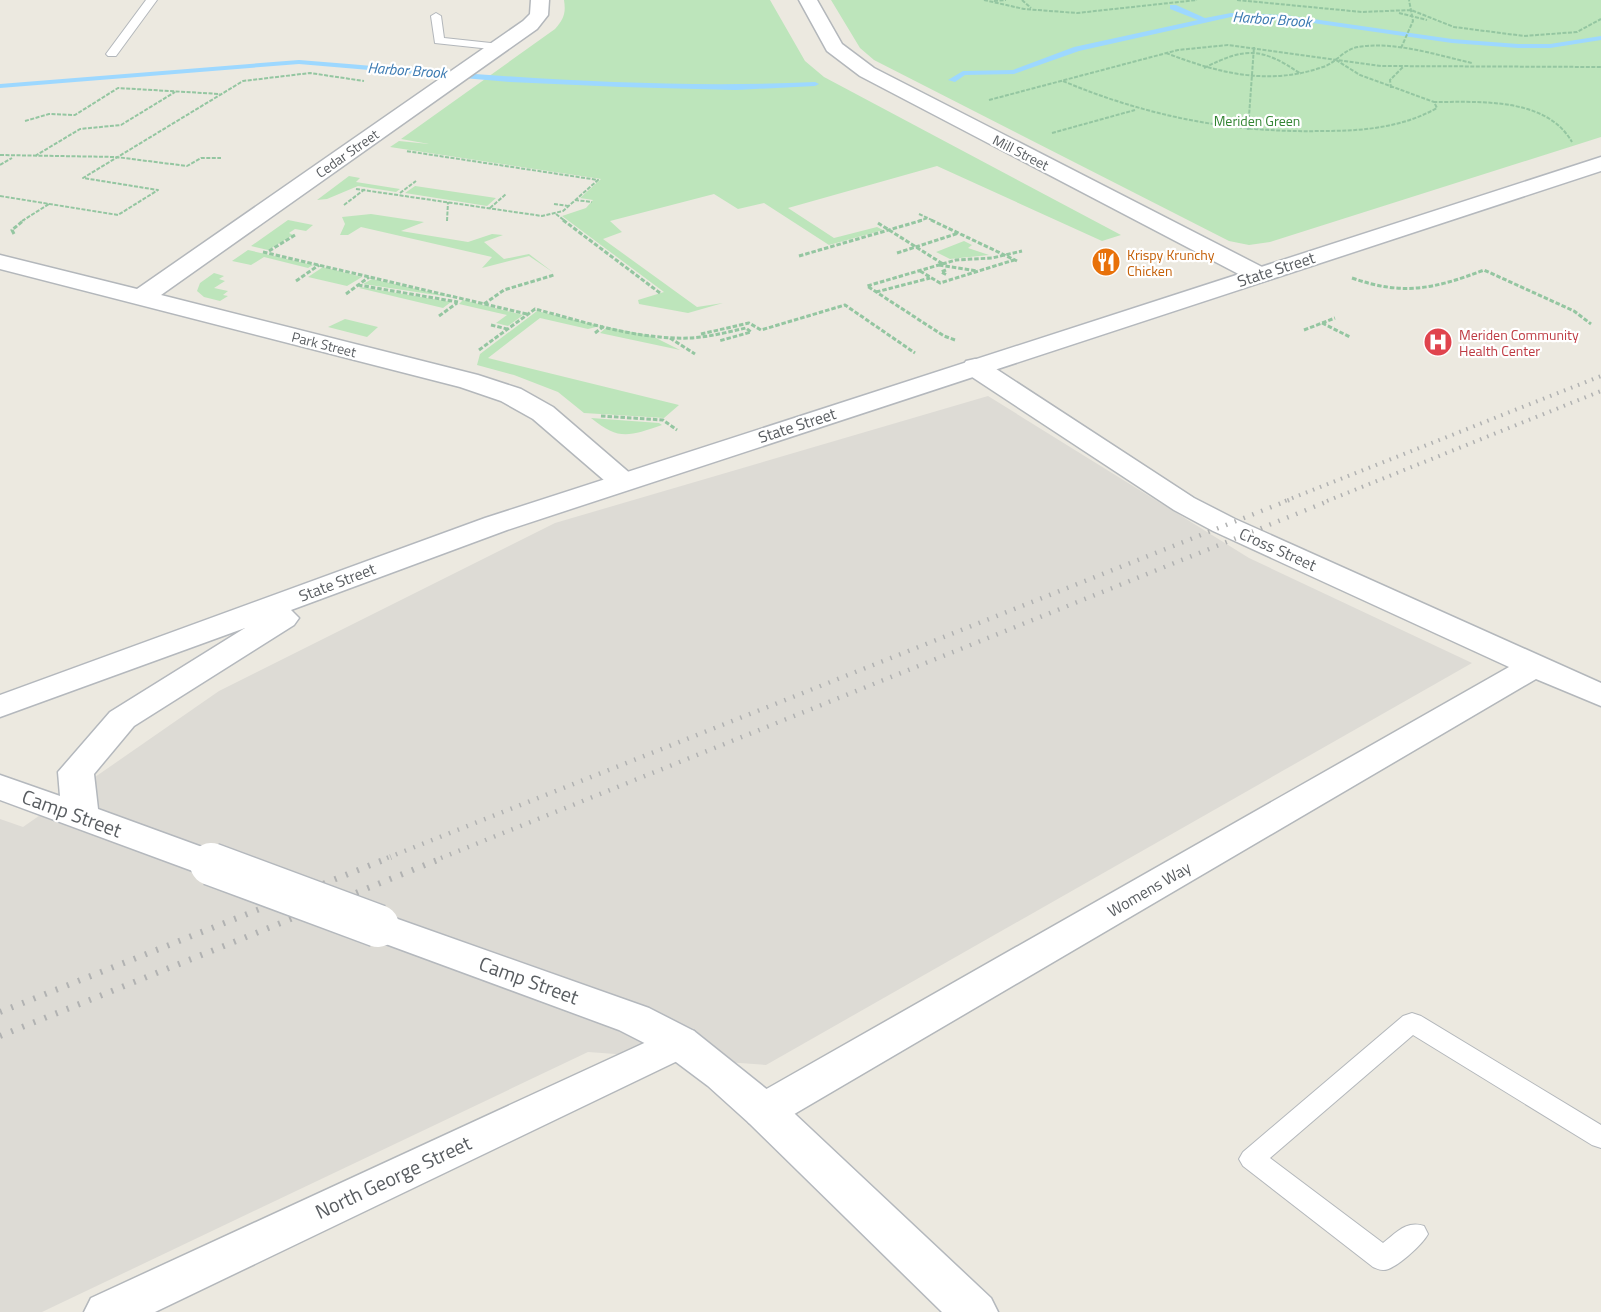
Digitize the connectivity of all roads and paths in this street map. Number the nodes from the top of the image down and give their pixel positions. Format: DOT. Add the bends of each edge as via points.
graph roads {
  1 [pos="152,0"];
  2 [pos="540,0"];
  3 [pos="808,0"];
  4 [pos="984,0"];
  5 [pos="1006,0"];
  6 [pos="1022,0"];
  7 [pos="1197,0"];
  8 [pos="1238,0"];
  9 [pos="1409,0"];
  10 [pos="1037,10"];
  11 [pos="1412,10"];
  12 [pos="1395,12"];
  13 [pos="436,16"];
  14 [pos="1413,18"];
  15 [pos="1601,19"];
  16 [pos="1433,21"];
  17 [pos="500,47"];
  18 [pos="1254,47"];
  19 [pos="1401,48"];
  20 [pos="1166,53"];
  21 [pos="112,54"];
  22 [pos="1254,54"];
  23 [pos="1335,60"];
  24 [pos="1482,65"];
  25 [pos="1404,67"];
  26 [pos="1601,67"];
  27 [pos="1204,68"];
  28 [pos="1301,74"];
  29 [pos="1252,79"];
  30 [pos="364,81"];
  31 [pos="1062,81"];
  32 [pos="1391,88"];
  33 [pos="176,92"];
  34 [pos="221,94"];
  35 [pos="988,100"];
  36 [pos="1434,102"];
  37 [pos="1136,110"];
  38 [pos="25,121"];
  39 [pos="1248,130"];
  40 [pos="1044,135"];
  41 [pos="1572,146"];
  42 [pos="406,151"];
  43 [pos="422,153"];
  44 [pos="0,155"];
  45 [pos="13,157"];
  46 [pos="34,157"];
  47 [pos="116,157"];
  48 [pos="416,157"];
  49 [pos="448,157"];
  50 [pos="221,158"];
  51 [pos="443,160"];
  52 [pos="469,160"];
  53 [pos="1601,164"];
  54 [pos="0,165"];
  55 [pos="463,165"];
  56 [pos="512,167"];
  57 [pos="535,170"];
  58 [pos="507,171"];
  59 [pos="531,174"];
  60 [pos="562,174"];
  61 [pos="556,179"];
  62 [pos="417,181"];
  63 [pos="365,189"];
  64 [pos="349,192"];
  65 [pos="400,194"];
  66 [pos="506,194"];
  67 [pos="0,196"];
  68 [pos="575,198"];
  69 [pos="448,201"];
  70 [pos="591,202"];
  71 [pos="49,204"];
  72 [pos="554,204"];
  73 [pos="344,205"];
  74 [pos="569,206"];
  75 [pos="489,208"];
  76 [pos="556,214"];
  77 [pos="919,214"];
  78 [pos="928,218"];
  79 [pos="447,221"];
  80 [pos="878,223"];
  81 [pos="889,230"];
  82 [pos="959,233"];
  83 [pos="295,235"];
  84 [pos="15,239"];
  85 [pos="916,247"];
  86 [pos="256,250"];
  87 [pos="1022,251"];
  88 [pos="266,253"];
  89 [pos="897,253"];
  90 [pos="799,256"];
  91 [pos="1004,256"];
  92 [pos="0,262"];
  93 [pos="944,264"];
  94 [pos="319,265"];
  95 [pos="939,265"];
  96 [pos="947,270"];
  97 [pos="920,271"];
  98 [pos="978,271"];
  99 [pos="1343,273"];
  100 [pos="554,275"];
  101 [pos="947,275"];
  102 [pos="1259,275"];
  103 [pos="370,277"];
  104 [pos="931,278"];
  105 [pos="296,281"];
  106 [pos="358,285"];
  107 [pos="876,292"];
  108 [pos="660,293"];
  109 [pos="346,294"];
  110 [pos="141,298"];
  111 [pos="462,299"];
  112 [pos="458,302"];
  113 [pos="484,304"];
  114 [pos="528,314"];
  115 [pos="439,316"];
  116 [pos="1335,318"];
  117 [pos="1322,323"];
  118 [pos="1592,324"];
  119 [pos="490,325"];
  120 [pos="604,326"];
  121 [pos="508,329"];
  122 [pos="1304,330"];
  123 [pos="595,333"];
  124 [pos="695,337"];
  125 [pos="1350,337"];
  126 [pos="669,338"];
  127 [pos="956,340"];
  128 [pos="719,341"];
  129 [pos="702,343"];
  130 [pos="475,353"];
  131 [pos="695,354"];
  132 [pos="915,354"];
  133 [pos="975,367"];
  134 [pos="590,415"];
  135 [pos="678,431"];
  136 [pos="622,481"];
  137 [pos="354,575"];
  138 [pos="1534,666"];
  139 [pos="1601,696"];
  140 [pos="0,707"];
  141 [pos="0,787"];
  142 [pos="80,816"];
  143 [pos="679,1042"];
  144 [pos="764,1111"];
  145 [pos="1601,1138"];
  146 [pos="1414,1234"];
  147 [pos="108,1312"];
  148 [pos="974,1312"];
  1 -- 21 [label="lane"];
  2 -- 17 [label="street, Cedar Street" via="539,15"];
  3 -- 102 [label="street, Mill Street" via="834,47 867,72"];
  4 -- 5 [label="path"];
  4 -- 10 [label="path"];
  6 -- 10 [label="path"];
  7 -- 10 [label="path" via="1098,12"];
  8 -- 12 [label="path"];
  9 -- 11 [label="path"];
  11 -- 12 [label="path"];
  11 -- 14 [label="path"];
  11 -- 16 [label="path"];
  12 -- 14 [label="path"];
  13 -- 17 [label="lane" via="439,41"];
  14 -- 16 [label="path"];
  14 -- 19 [label="path"];
  15 -- 16 [label="path" via="1577,32 1539,36 1480,32"];
  17 -- 110 [label="street, Cedar Street"];
  18 -- 20 [label="path" via="1203,46"];
  18 -- 22 [label="path"];
  18 -- 23 [label="path"];
  19 -- 23 [label="path" via="1357,47"];
  19 -- 24 [label="path"];
  20 -- 27 [label="path"];
  20 -- 31 [label="path"];
  22 -- 27 [label="path" via="1234,54"];
  22 -- 28 [label="path" via="1275,56"];
  22 -- 29 [label="path"];
  23 -- 25 [label="path"];
  23 -- 28 [label="path" via="1329,66"];
  23 -- 32 [label="path"];
  24 -- 25 [label="path"];
  24 -- 26 [label="path"];
  25 -- 32 [label="path" via="1390,80"];
  27 -- 29 [label="path"];
  28 -- 29 [label="path"];
  29 -- 39 [label="path"];
  30 -- 34 [label="path" via="310,74 243,81"];
  31 -- 35 [label="path"];
  31 -- 37 [label="path"];
  32 -- 36 [label="path"];
  33 -- 34 [label="path"];
  33 -- 38 [label="path" via="118,88 75,115 50,114"];
  33 -- 46 [label="path" via="121,125 80,129"];
  34 -- 47 [label="path"];
  36 -- 39 [label="path" via="1437,108 1427,115 1381,127 1305,132"];
  36 -- 41 [label="path" via="1488,103 1539,114 1561,124"];
  37 -- 39 [label="path"];
  37 -- 40 [label="path"];
  42 -- 43 [label="path"];
  43 -- 48 [label="path"];
  43 -- 49 [label="path"];
  44 -- 45 [label="path"];
  45 -- 46 [label="path"];
  45 -- 54 [label="path"];
  46 -- 47 [label="path"];
  47 -- 50 [label="path" via="187,166 201,158"];
  47 -- 71 [label="path" via="83,178 158,190 118,215"];
  49 -- 51 [label="path"];
  49 -- 52 [label="path"];
  52 -- 55 [label="path"];
  52 -- 56 [label="path"];
  53 -- 102 [label="street, State Street"];
  56 -- 57 [label="path"];
  56 -- 58 [label="path"];
  57 -- 59 [label="path"];
  57 -- 60 [label="path"];
  60 -- 61 [label="path"];
  60 -- 68 [label="path" via="598,180"];
  62 -- 65 [label="path"];
  63 -- 64 [label="path"];
  63 -- 65 [label="path"];
  63 -- 73 [label="path"];
  65 -- 69 [label="path"];
  66 -- 75 [label="path"];
  67 -- 71 [label="path"];
  68 -- 70 [label="path"];
  68 -- 74 [label="path"];
  69 -- 75 [label="path"];
  69 -- 79 [label="path"];
  71 -- 84 [label="path" via="17,224 12,230"];
  72 -- 74 [label="path"];
  74 -- 76 [label="path"];
  75 -- 76 [label="path" via="542,216"];
  76 -- 108 [label="path"];
  77 -- 78 [label="path"];
  78 -- 81 [label="path"];
  78 -- 82 [label="path"];
  80 -- 81 [label="path"];
  81 -- 85 [label="path"];
  81 -- 90 [label="path"];
  82 -- 85 [label="path"];
  82 -- 91 [label="path"];
  83 -- 88 [label="path"];
  85 -- 89 [label="path"];
  85 -- 93 [label="path"];
  86 -- 88 [label="path"];
  87 -- 91 [label="path"];
  88 -- 94 [label="path"];
  91 -- 93 [label="path"];
  91 -- 98 [label="path" via="1015,261"];
  92 -- 110 [label="street, Park Street"];
  93 -- 95 [label="path"];
  94 -- 103 [label="path"];
  94 -- 105 [label="path"];
  95 -- 96 [label="path"];
  95 -- 97 [label="path"];
  96 -- 98 [label="path"];
  96 -- 101 [label="path" via="941,272"];
  97 -- 104 [label="path"];
  97 -- 107 [label="path" via="867,286"];
  98 -- 104 [label="path" via="940,283"];
  99 -- 118 [label="path" via="1376,286 1419,291 1484,270"];
  100 -- 113 [label="path" via="504,290"];
  102 -- 133 [label="street, State Street"];
  103 -- 106 [label="path"];
  103 -- 111 [label="path"];
  104 -- 107 [label="path"];
  106 -- 109 [label="path"];
  106 -- 112 [label="path"];
  107 -- 127 [label="path"];
  110 -- 136 [label="street, Park Street" via="511,395 543,413"];
  111 -- 112 [label="path"];
  111 -- 113 [label="path"];
  112 -- 115 [label="path"];
  113 -- 114 [label="path"];
  114 -- 120 [label="path" via="535,309"];
  114 -- 121 [label="path"];
  116 -- 117 [label="path"];
  117 -- 122 [label="path"];
  117 -- 125 [label="path"];
  119 -- 121 [label="path"];
  120 -- 123 [label="path"];
  120 -- 126 [label="path"];
  121 -- 130 [label="path"];
  124 -- 126 [label="path"];
  124 -- 128 [label="path" via="746,328 751,332"];
  124 -- 129 [label="path"];
  124 -- 132 [label="path" via="749,322 761,330 845,305"];
  126 -- 131 [label="path"];
  133 -- 136 [label="street, State Street"];
  133 -- 138 [label="street, Cross Street" via="1184,504"];
  134 -- 135 [label="path" via="663,420"];
  136 -- 137 [label="street, State Street"];
  137 -- 140 [label="street, State Street"];
  137 -- 142 [label="street" via="122,718 76,772"];
  138 -- 139 [label="street, Cross Street"];
  138 -- 144 [label="street, Womens Way"];
  141 -- 142 [label="street, Camp Street"];
  142 -- 143 [label="street, Camp Street, bridge" via="634,1019"];
  143 -- 144 [label="street, Camp Street"];
  143 -- 147 [label="street, North George Street"];
  144 -- 148 [label="street, Camp Street"];
  145 -- 146 [label="lane" via="1542,1113 1412,1022 1252,1159 1383,1259"];
}
